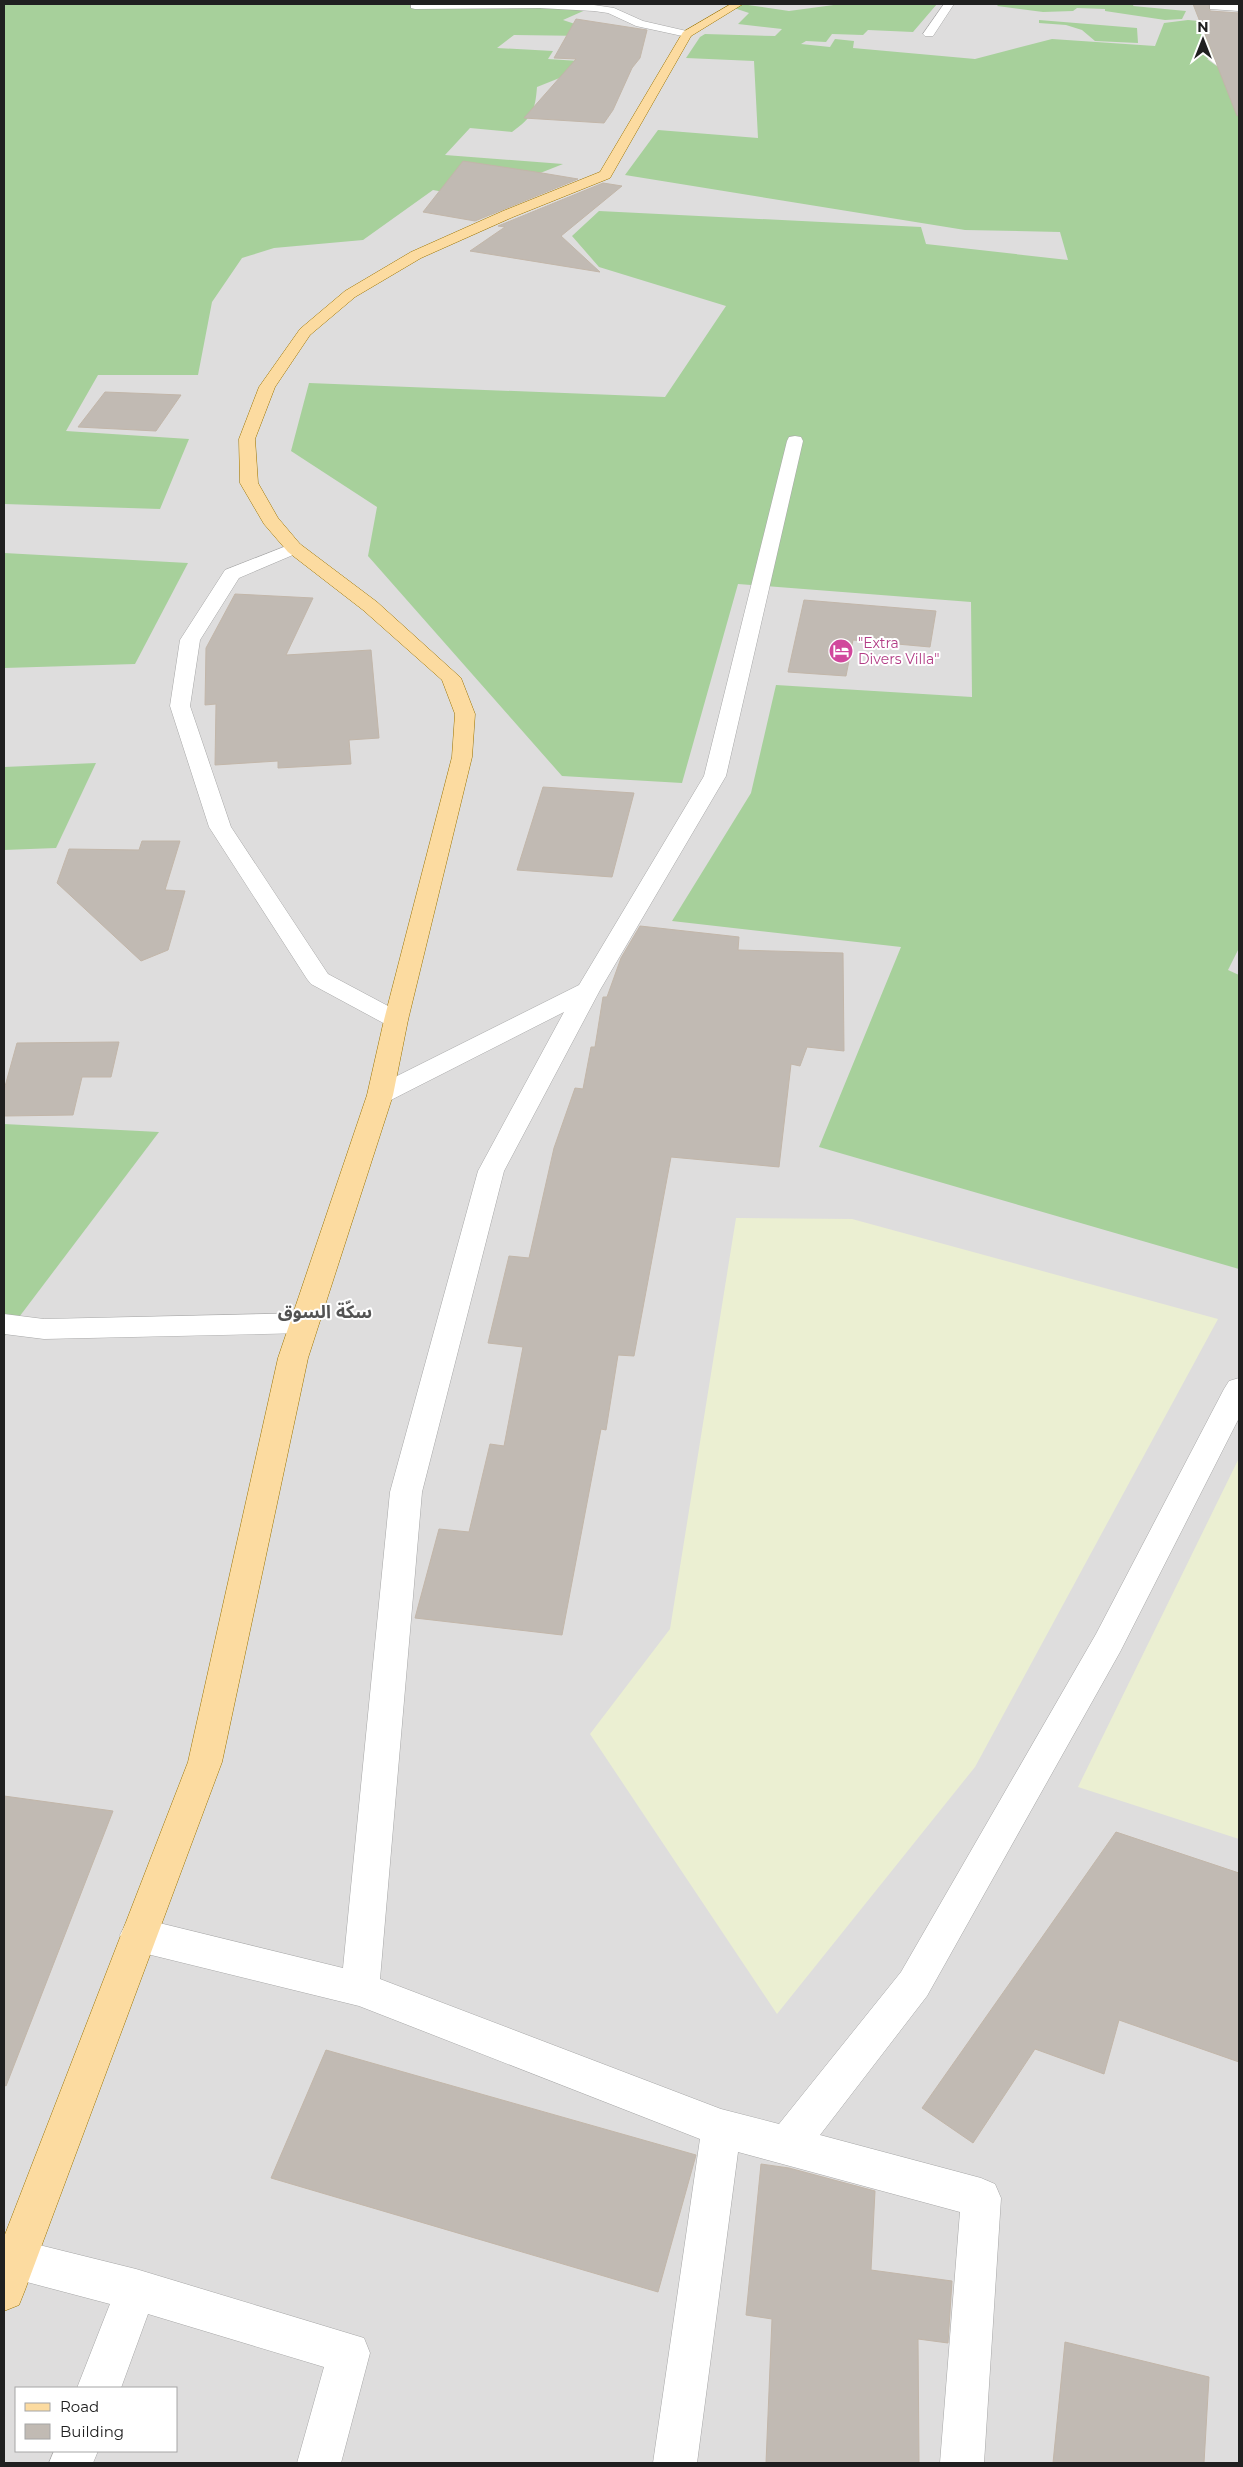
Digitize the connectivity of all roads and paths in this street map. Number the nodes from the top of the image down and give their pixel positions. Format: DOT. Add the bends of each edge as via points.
graph roads {
  1 [pos="738,4"];
  2 [pos="949,4"];
  3 [pos="415,6"];
  4 [pos="1214,7"];
  5 [pos="1239,8"];
  6 [pos="687,34"];
  7 [pos="929,34"];
  8 [pos="795,441"];
  9 [pos="294,548"];
  10 [pos="588,990"];
  11 [pos="396,1020"];
  12 [pos="380,1095"];
  13 [pos="305,1323"];
  14 [pos="4,1324"];
  15 [pos="1239,1389"];
  16 [pos="139,1935"];
  17 [pos="360,1989"];
  18 [pos="720,2128"];
  19 [pos="786,2147"];
  20 [pos="9,2275"];
  21 [pos="136,2290"];
  22 [pos="99,2387"];
  23 [pos="319,2463"];
  24 [pos="675,2463"];
  25 [pos="962,2463"];
  1 -- 6 [label="main road"];
  2 -- 7 [label="street"];
  3 -- 6 [label="street" via="594,8 610,10 640,24"];
  4 -- 5 [label="street"];
  6 -- 9 [label="main road" via="606,175 416,255 350,294 305,332 267,387 247,439 248,483 270,520"];
  8 -- 10 [label="street" via="715,776"];
  9 -- 11 [label="main road" via="370,606 451,678 465,714 462,757"];
  9 -- 11 [label="street" via="232,574 190,640 180,706 220,827 319,979"];
  10 -- 12 [label="street"];
  10 -- 17 [label="street" via="492,1172 406,1492"];
  11 -- 12 [label="main road"];
  12 -- 13 [label="main road"];
  13 -- 14 [label="street" via="44,1329"];
  13 -- 16 [label="main road" via="293,1358 205,1762"];
  15 -- 19 [label="street" via="1108,1643 914,1984"];
  16 -- 17 [label="street"];
  16 -- 20 [label="main road"];
  17 -- 18 [label="street"];
  18 -- 19 [label="street"];
  18 -- 24 [label="street"];
  19 -- 25 [label="street" via="981,2198"];
  20 -- 21 [label="street"];
  21 -- 22 [label="street"];
  21 -- 23 [label="street" via="349,2353"];
}
